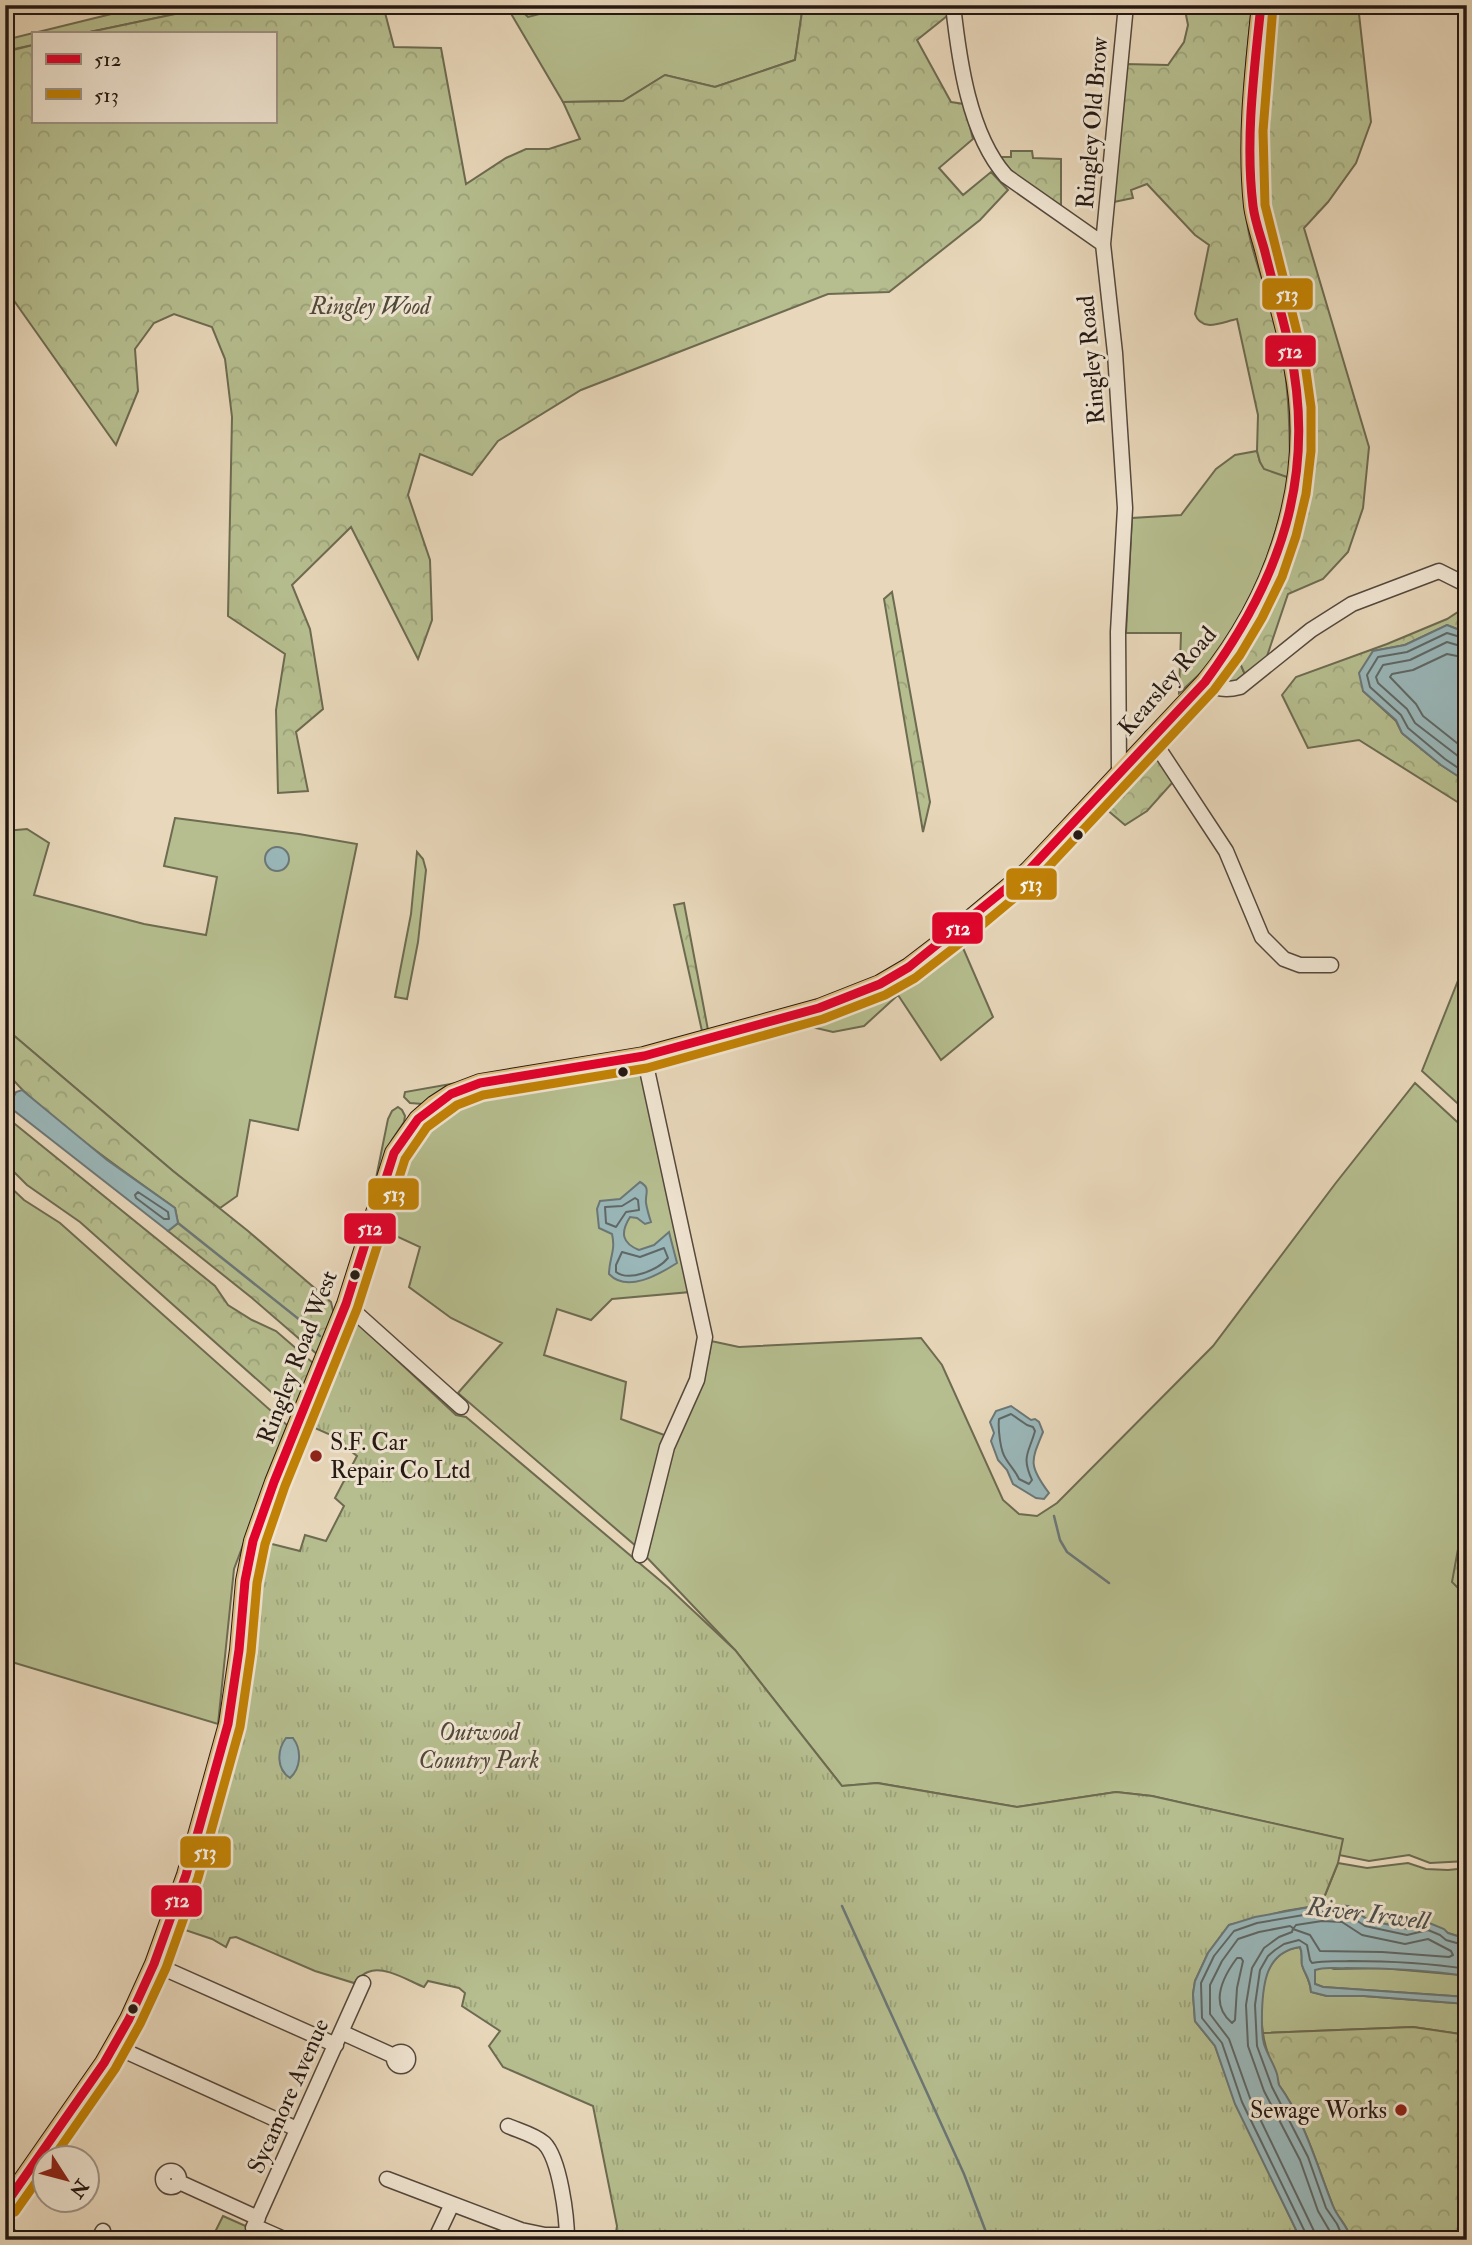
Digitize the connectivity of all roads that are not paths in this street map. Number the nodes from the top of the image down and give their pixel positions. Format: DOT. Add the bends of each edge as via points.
graph roads {
  1 [pos="953,5"];
  2 [pos="1126,5"];
  3 [pos="1261,5"];
  4 [pos="1103,244"];
  5 [pos="1467,585"];
  6 [pos="1205,682"];
  7 [pos="1151,737"];
  8 [pos="1119,771"];
  9 [pos="1331,964"];
  10 [pos="644,1056"];
  11 [pos="346,1304"];
  12 [pos="461,1407"];
  13 [pos="640,1555"];
  14 [pos="154,1964"];
  15 [pos="363,1983"];
  16 [pos="338,2038"];
  17 [pos="114,2046"];
  18 [pos="394,2056"];
  19 [pos="508,2126"];
  20 [pos="298,2129"];
  21 [pos="384,2177"];
  22 [pos="178,2182"];
  23 [pos="452,2204"];
  24 [pos="5,2205"];
  25 [pos="256,2223"];
  26 [pos="5,2234"];
  27 [pos="567,2237"];
  28 [pos="16,2240"];
  29 [pos="286,2240"];
  30 [pos="435,2240"];
  1 -- 4 [label="street" via="973,110 995,164"];
  2 -- 4 [label="street, Ringley Old Brow"];
  3 -- 6 [label="main road, Kearsley Road" via="1250,129 1254,208 1293,366 1300,445 1291,512 1268,581 1227,655"];
  4 -- 8 [label="street, Ringley Road" via="1125,508 1118,632"];
  5 -- 6 [label="street" via="1439,571 1352,604 1311,630 1240,687 1217,689"];
  6 -- 7 [label="main road, Kearsley Road"];
  7 -- 8 [label="main road, Kearsley Road"];
  7 -- 9 [label="street" via="1226,851 1262,937 1284,959 1300,965"];
  8 -- 10 [label="main road, Ringley Road West" via="1028,871 899,973 819,1009"];
  10 -- 11 [label="main road, Ringley Road West" via="480,1083 434,1105 394,1153"];
  10 -- 13 [label="street" via="705,1337 697,1380 667,1447"];
  11 -- 12 [label="street"];
  11 -- 14 [label="main road, Ringley Road West" via="253,1541 244,1581 228,1724 186,1875"];
  14 -- 16 [label="street"];
  14 -- 17 [label="main road, Ringley Road West"];
  15 -- 16 [label="street, Sycamore Avenue"];
  16 -- 18 [label="street"];
  16 -- 20 [label="street, Sycamore Avenue"];
  17 -- 20 [label="street"];
  17 -- 24 [label="main road, Ringley Road West"];
  19 -- 27 [label="street" via="548,2142 566,2211"];
  20 -- 25 [label="street, Sycamore Avenue"];
  21 -- 23 [label="street"];
  22 -- 25 [label="street"];
  23 -- 27 [label="street" via="521,2231"];
  23 -- 30 [label="street"];
  25 -- 29 [label="street"];
  26 -- 28 [label="street"];
}
